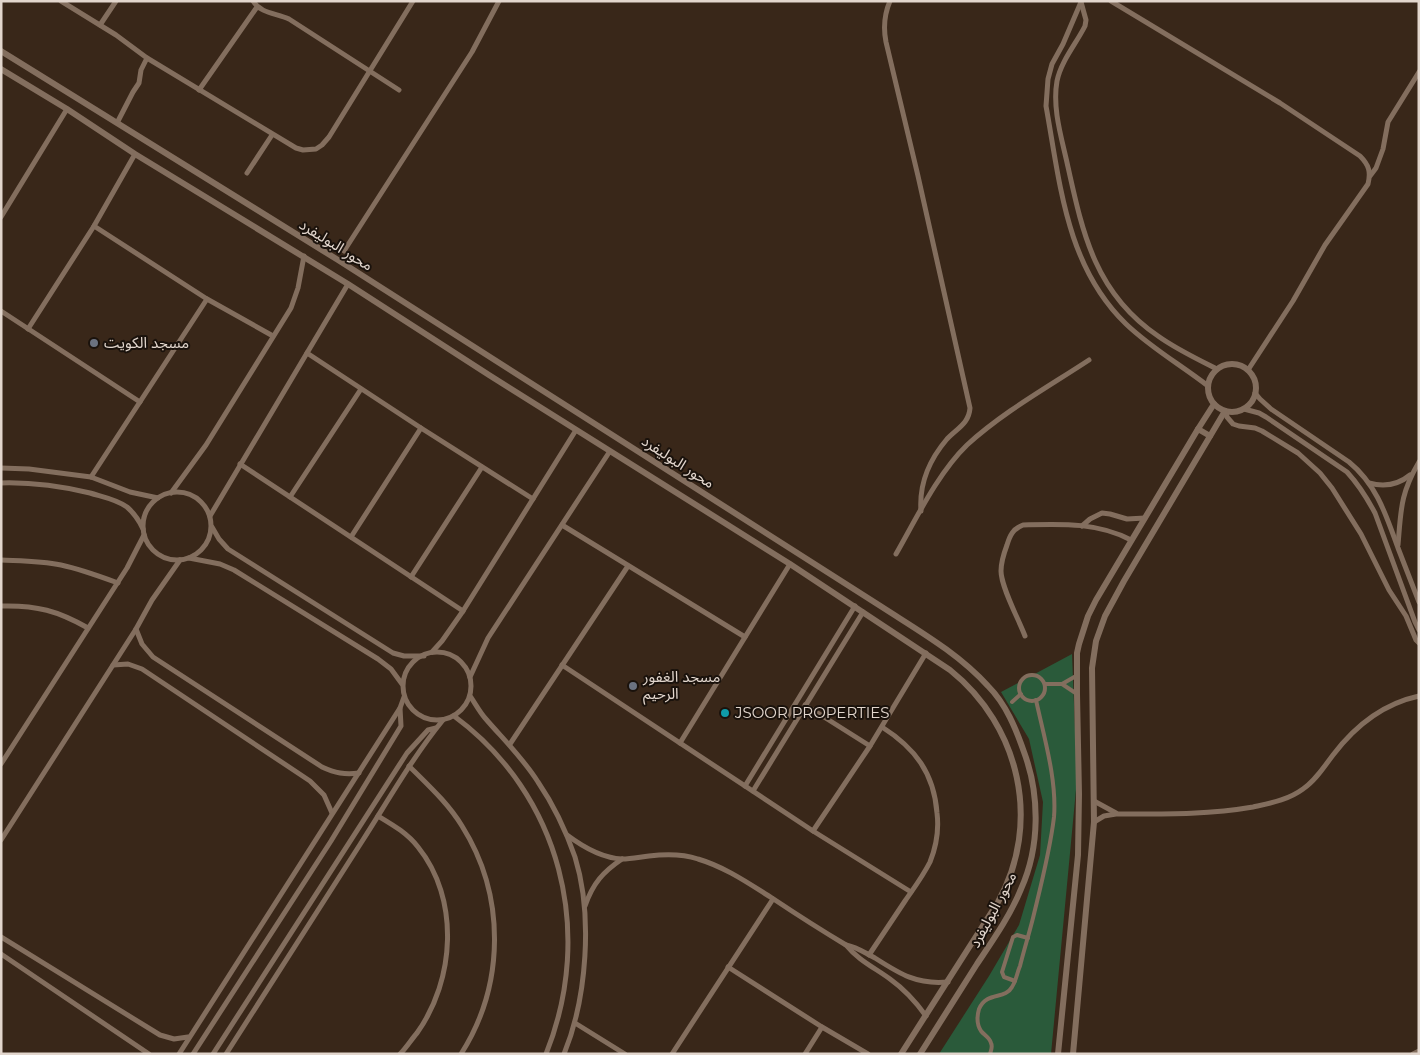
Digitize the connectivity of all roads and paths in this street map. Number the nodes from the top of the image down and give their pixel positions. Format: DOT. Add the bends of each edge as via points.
graph roads {
  1 [pos="61,1"];
  2 [pos="116,1"];
  3 [pos="253,1"];
  4 [pos="412,1"];
  5 [pos="499,1"];
  6 [pos="890,1"];
  7 [pos="1081,1"];
  8 [pos="1111,1"];
  9 [pos="257,7"];
  10 [pos="100,25"];
  11 [pos="1,51"];
  12 [pos="147,58"];
  13 [pos="1,69"];
  14 [pos="369,71"];
  15 [pos="1419,72"];
  16 [pos="199,90"];
  17 [pos="399,90"];
  18 [pos="67,109"];
  19 [pos="117,123"];
  20 [pos="272,135"];
  21 [pos="135,154"];
  22 [pos="247,173"];
  23 [pos="1370,176"];
  24 [pos="1,217"];
  25 [pos="94,226"];
  26 [pos="344,251"];
  27 [pos="304,256"];
  28 [pos="348,284"];
  29 [pos="207,299"];
  30 [pos="1,311"];
  31 [pos="28,329"];
  32 [pos="273,336"];
  33 [pos="307,353"];
  34 [pos="1089,360"];
  35 [pos="1218,369"];
  36 [pos="1248,370"];
  37 [pos="1208,386"];
  38 [pos="361,388"];
  39 [pos="1255,393"];
  40 [pos="140,402"];
  41 [pos="1214,404"];
  42 [pos="1244,409"];
  43 [pos="1225,411"];
  44 [pos="421,428"];
  45 [pos="1198,428"];
  46 [pos="576,430"];
  47 [pos="1210,436"];
  48 [pos="610,451"];
  49 [pos="1419,462"];
  50 [pos="240,464"];
  51 [pos="482,467"];
  52 [pos="1,468"];
  53 [pos="1412,474"];
  54 [pos="91,477"];
  55 [pos="1369,482"];
  56 [pos="1,483"];
  57 [pos="171,493"];
  58 [pos="290,497"];
  59 [pos="158,498"];
  60 [pos="533,499"];
  61 [pos="921,511"];
  62 [pos="210,516"];
  63 [pos="1145,518"];
  64 [pos="562,525"];
  65 [pos="1082,526"];
  66 [pos="212,527"];
  67 [pos="144,532"];
  68 [pos="351,537"];
  69 [pos="1131,540"];
  70 [pos="1398,547"];
  71 [pos="896,554"];
  72 [pos="188,558"];
  73 [pos="1,560"];
  74 [pos="180,560"];
  75 [pos="790,564"];
  76 [pos="628,566"];
  77 [pos="411,577"];
  78 [pos="118,583"];
  79 [pos="1419,602"];
  80 [pos="1,606"];
  81 [pos="855,606"];
  82 [pos="463,611"];
  83 [pos="863,612"];
  84 [pos="88,628"];
  85 [pos="136,629"];
  86 [pos="1419,630"];
  87 [pos="1026,636"];
  88 [pos="745,637"];
  89 [pos="1419,643"];
  90 [pos="432,652"];
  91 [pos="926,653"];
  92 [pos="424,656"];
  93 [pos="113,665"];
  94 [pos="562,665"];
  95 [pos="1076,676"];
  96 [pos="470,677"];
  97 [pos="402,684"];
  98 [pos="1045,684"];
  99 [pos="1062,684"];
  100 [pos="1021,694"];
  101 [pos="1077,694"];
  102 [pos="470,696"];
  103 [pos="1419,696"];
  104 [pos="404,698"];
  105 [pos="1036,700"];
  106 [pos="1012,702"];
  107 [pos="805,705"];
  108 [pos="400,708"];
  109 [pos="454,716"];
  110 [pos="443,720"];
  111 [pos="882,727"];
  112 [pos="437,728"];
  113 [pos="680,743"];
  114 [pos="510,744"];
  115 [pos="870,746"];
  116 [pos="1,764"];
  117 [pos="409,766"];
  118 [pos="359,773"];
  119 [pos="745,786"];
  120 [pos="753,791"];
  121 [pos="1094,800"];
  122 [pos="332,813"];
  123 [pos="1116,814"];
  124 [pos="378,816"];
  125 [pos="1094,822"];
  126 [pos="813,831"];
  127 [pos="567,835"];
  128 [pos="1,840"];
  129 [pos="623,859"];
  130 [pos="911,892"];
  131 [pos="773,898"];
  132 [pos="584,909"];
  133 [pos="1,937"];
  134 [pos="1028,938"];
  135 [pos="846,945"];
  136 [pos="1,954"];
  137 [pos="869,955"];
  138 [pos="728,967"];
  139 [pos="1015,981"];
  140 [pos="948,982"];
  141 [pos="926,1016"];
  142 [pos="575,1023"];
  143 [pos="822,1027"];
  144 [pos="189,1037"];
  145 [pos="1419,1051"];
  146 [pos="1074,1052"];
  147 [pos="149,1054"];
  148 [pos="179,1054"];
  149 [pos="193,1054"];
  150 [pos="213,1054"];
  151 [pos="226,1054"];
  152 [pos="400,1054"];
  153 [pos="461,1054"];
  154 [pos="546,1054"];
  155 [pos="564,1054"];
  156 [pos="625,1054"];
  157 [pos="672,1054"];
  158 [pos="805,1054"];
  159 [pos="868,1054"];
  160 [pos="902,1054"];
  161 [pos="920,1054"];
  162 [pos="990,1054"];
  163 [pos="1058,1054"];
  164 [pos="1413,1054"];
  1 -- 10 [label="street"];
  2 -- 10 [label="street"];
  3 -- 9 [label="street"];
  4 -- 14 [label="street"];
  5 -- 26 [label="street" via="472,52"];
  6 -- 61 [label="street" via="884,32 970,408 968,419 943,444 928,468"];
  7 -- 35 [label="street" via="1086,20 1064,62 1056,91 1060,134 1086,240 1122,304 1157,336"];
  7 -- 37 [label="street" via="1052,64 1046,94 1070,231 1088,274 1114,312 1153,347"];
  8 -- 23 [label="street" via="1280,103 1360,156 1366,162"];
  9 -- 14 [label="street" via="289,19"];
  9 -- 16 [label="street"];
  10 -- 12 [label="street"];
  11 -- 19 [label="street, محور البوليفرد"];
  12 -- 16 [label="street"];
  12 -- 19 [label="street"];
  13 -- 18 [label="street, محور البوليفرد"];
  14 -- 17 [label="street"];
  14 -- 20 [label="street" via="329,137 316,149 296,148"];
  15 -- 23 [label="street" via="1388,122 1383,149"];
  16 -- 20 [label="street"];
  18 -- 21 [label="street, محور البوليفرد"];
  18 -- 24 [label="street"];
  19 -- 161 [label="street, محور البوليفرد" via="934,640 990,687 1014,726 1028,761 1036,815 1032,856 1022,889 998,933"];
  20 -- 22 [label="street"];
  21 -- 25 [label="street"];
  21 -- 27 [label="street, محور البوليفرد"];
  23 -- 36 [label="street" via="1368,184 1325,245"];
  25 -- 29 [label="street"];
  25 -- 31 [label="street"];
  27 -- 28 [label="street, محور البوليفرد"];
  27 -- 32 [label="street" via="295,298"];
  28 -- 33 [label="street"];
  28 -- 46 [label="street, محور البوليفرد"];
  29 -- 32 [label="street"];
  29 -- 40 [label="street"];
  30 -- 31 [label="street"];
  31 -- 40 [label="street"];
  32 -- 57 [label="street" via="206,445"];
  33 -- 38 [label="street"];
  33 -- 50 [label="street"];
  34 -- 61 [label="street" via="1006,415 967,446 942,475"];
  35 -- 36 [label="street" via="1233,364"];
  35 -- 37 [label="street"];
  36 -- 39 [label="street" via="1256,385"];
  37 -- 41 [label="street"];
  38 -- 44 [label="street"];
  38 -- 58 [label="street"];
  39 -- 42 [label="street"];
  39 -- 55 [label="street" via="1271,409 1349,462"];
  40 -- 54 [label="street"];
  41 -- 43 [label="street"];
  41 -- 45 [label="street"];
  42 -- 43 [label="street"];
  42 -- 86 [label="street" via="1266,417 1347,472 1357,483 1375,513"];
  43 -- 47 [label="street"];
  43 -- 89 [label="street" via="1233,424 1262,431 1298,453 1320,472 1361,534"];
  44 -- 51 [label="street"];
  44 -- 68 [label="street"];
  45 -- 47 [label="street"];
  45 -- 63 [label="street"];
  46 -- 48 [label="street, محور البوليفرد"];
  46 -- 60 [label="street"];
  47 -- 121 [label="street" via="1124,581 1096,641 1092,668"];
  48 -- 64 [label="street"];
  48 -- 75 [label="street, محور البوليفرد"];
  49 -- 53 [label="street"];
  50 -- 58 [label="street"];
  50 -- 62 [label="street"];
  51 -- 60 [label="street"];
  51 -- 77 [label="street"];
  52 -- 54 [label="street" via="29,468"];
  53 -- 55 [label="street" via="1392,484"];
  53 -- 70 [label="street" via="1402,502"];
  54 -- 59 [label="street" via="130,492"];
  55 -- 70 [label="street"];
  56 -- 67 [label="street" via="63,486 113,499 136,516"];
  57 -- 59 [label="street"];
  57 -- 62 [label="street" via="190,495 199,500"];
  58 -- 68 [label="street"];
  59 -- 67 [label="street" via="147,512"];
  60 -- 82 [label="street"];
  61 -- 71 [label="street"];
  62 -- 66 [label="street"];
  63 -- 65 [label="street" via="1127,519 1102,513"];
  63 -- 69 [label="street"];
  64 -- 76 [label="street"];
  64 -- 96 [label="street" via="488,638"];
  65 -- 69 [label="street" via="1106,529"];
  65 -- 87 [label="street" via="1023,525 1012,531 1002,561 1001,576"];
  66 -- 72 [label="street" via="202,550"];
  66 -- 92 [label="street" via="228,548 393,653"];
  67 -- 74 [label="street" via="154,551 162,557"];
  67 -- 78 [label="street"];
  68 -- 77 [label="street"];
  69 -- 95 [label="street" via="1088,616 1079,644"];
  70 -- 79 [label="street"];
  72 -- 74 [label="street"];
  72 -- 97 [label="street" via="234,570 378,659"];
  73 -- 78 [label="street" via="60,565"];
  74 -- 85 [label="street"];
  75 -- 81 [label="street, محور البوليفرد"];
  75 -- 88 [label="street"];
  76 -- 88 [label="street"];
  76 -- 94 [label="street"];
  77 -- 82 [label="street"];
  78 -- 84 [label="street"];
  80 -- 84 [label="street" via="47,609"];
  81 -- 83 [label="street, محور البوليفرد"];
  81 -- 119 [label="street"];
  82 -- 90 [label="street"];
  83 -- 91 [label="street, محور البوليفرد"];
  83 -- 107 [label="street"];
  84 -- 116 [label="street"];
  85 -- 93 [label="street"];
  85 -- 118 [label="street" via="142,644 153,657 322,767 340,774"];
  88 -- 113 [label="street"];
  90 -- 92 [label="street"];
  90 -- 96 [label="street" via="446,653 458,660"];
  91 -- 111 [label="street"];
  91 -- 140 [label="street, محور البوليفرد" via="964,682 992,716 1012,762 1020,810 1019,845 1009,880"];
  92 -- 97 [label="street" via="409,666"];
  93 -- 122 [label="street" via="128,664 142,670 310,781 324,795"];
  93 -- 128 [label="street"];
  94 -- 113 [label="street"];
  94 -- 114 [label="street"];
  95 -- 99 [label="street"];
  95 -- 101 [label="street"];
  96 -- 102 [label="street"];
  97 -- 104 [label="street"];
  98 -- 99 [label="street"];
  98 -- 100 [label="street" via="1036,676 1028,676 1021,681"];
  98 -- 105 [label="street" via="1043,696"];
  99 -- 101 [label="street"];
  100 -- 105 [label="street" via="1028,700"];
  100 -- 106 [label="street"];
  101 -- 163 [label="street" via="1078,855"];
  102 -- 109 [label="street"];
  102 -- 114 [label="street" via="483,716"];
  103 -- 123 [label="street" via="1395,703 1372,716 1352,732 1304,789 1278,802 1198,814"];
  104 -- 108 [label="street"];
  104 -- 110 [label="street" via="417,714 429,720"];
  105 -- 134 [label="street" via="1049,760 1054,816 1046,866"];
  107 -- 115 [label="street"];
  107 -- 120 [label="street"];
  108 -- 118 [label="street"];
  108 -- 149 [label="street" via="401,726 332,841"];
  109 -- 110 [label="street"];
  109 -- 154 [label="street" via="478,734 516,777 545,827 558,864 566,903 568,962 557,1020"];
  110 -- 112 [label="street"];
  111 -- 115 [label="street"];
  111 -- 130 [label="street" via="911,749 931,780 936,797 938,823 934,850"];
  112 -- 117 [label="street"];
  112 -- 150 [label="street" via="428,730 407,753"];
  113 -- 119 [label="street"];
  114 -- 127 [label="street" via="539,782"];
  115 -- 126 [label="street"];
  117 -- 124 [label="street"];
  117 -- 153 [label="street" via="462,825 483,870 491,903 495,949 492,977 480,1019"];
  118 -- 122 [label="street"];
  119 -- 120 [label="street"];
  120 -- 126 [label="street"];
  121 -- 123 [label="street"];
  121 -- 125 [label="street"];
  122 -- 144 [label="street"];
  123 -- 125 [label="street"];
  124 -- 151 [label="street"];
  124 -- 152 [label="street" via="403,831 429,864 444,902 446,923 446,960 440,988 432,1009"];
  125 -- 146 [label="street"];
  126 -- 130 [label="street"];
  127 -- 129 [label="street" via="592,851"];
  127 -- 132 [label="street" via="582,885"];
  129 -- 131 [label="street" via="652,855 696,858 736,875"];
  129 -- 132 [label="street" via="597,880"];
  130 -- 137 [label="street"];
  131 -- 135 [label="street"];
  131 -- 138 [label="street"];
  132 -- 142 [label="street" via="586,942"];
  133 -- 144 [label="street" via="160,1035 174,1039"];
  134 -- 139 [label="street"];
  134 -- 139 [label="street" via="1014,936 1002,974"];
  135 -- 137 [label="street"];
  135 -- 141 [label="street" via="914,1000"];
  136 -- 147 [label="street"];
  137 -- 140 [label="street" via="908,978 931,983"];
  138 -- 143 [label="street"];
  138 -- 157 [label="street"];
  139 -- 162 [label="street" via="1008,992 988,999 979,1010 978,1025 992,1043"];
  140 -- 141 [label="street, محور البوليفرد"];
  141 -- 160 [label="street, محور البوليفرد"];
  142 -- 155 [label="street"];
  142 -- 156 [label="street"];
  143 -- 158 [label="street"];
  143 -- 159 [label="street"];
  144 -- 148 [label="street"];
  145 -- 164 [label="street"];
}
